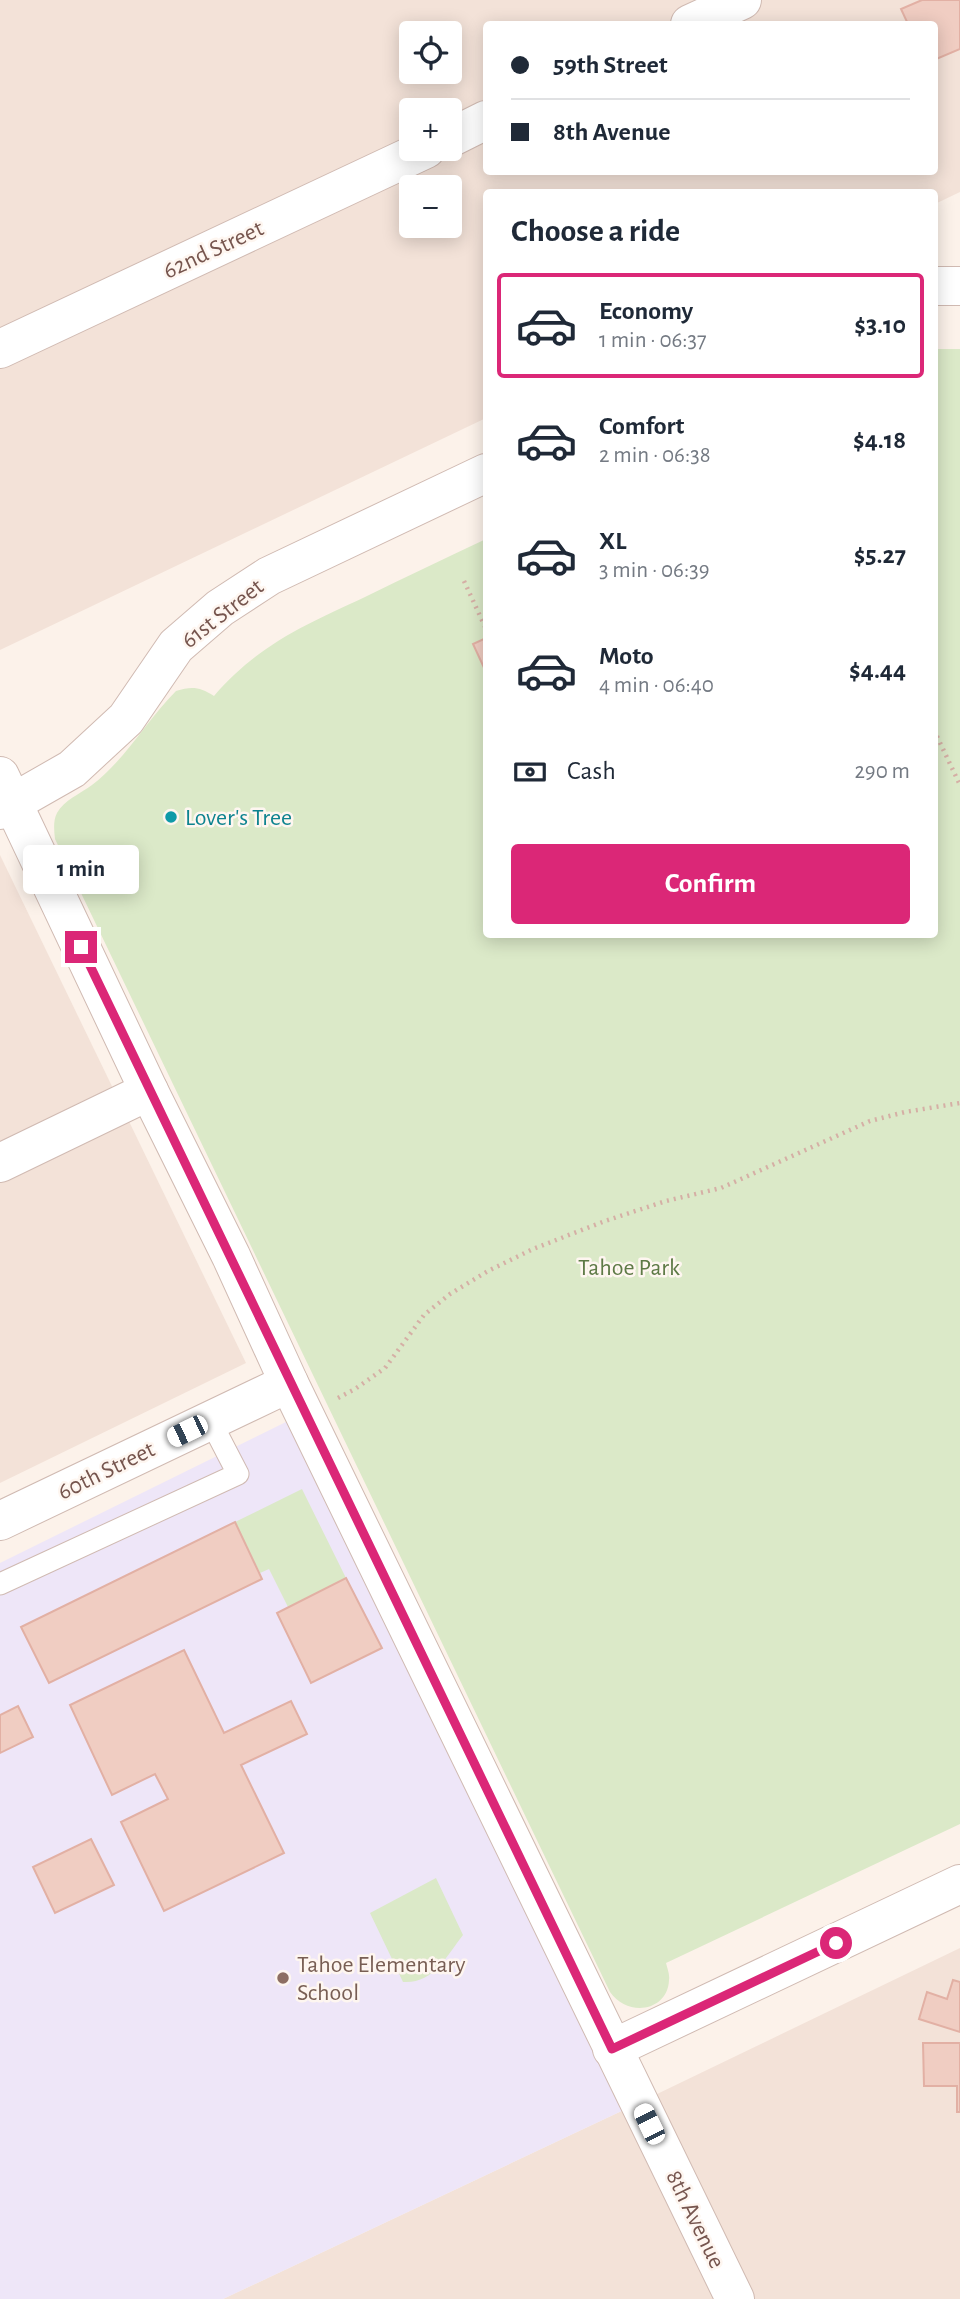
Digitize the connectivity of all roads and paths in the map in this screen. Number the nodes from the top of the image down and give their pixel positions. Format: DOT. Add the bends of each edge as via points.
graph roads {
  1 [pos="742,0"];
  2 [pos="696,21"];
  3 [pos="483,122"];
  4 [pos="462,132"];
  5 [pos="400,161"];
  6 [pos="938,286"];
  7 [pos="960,286"];
  8 [pos="0,349"];
  9 [pos="483,474"];
  10 [pos="464,581"];
  11 [pos="483,622"];
  12 [pos="938,738"];
  13 [pos="960,785"];
  14 [pos="4,796"];
  15 [pos="149,1091"];
  16 [pos="960,1103"];
  17 [pos="0,1163"];
  18 [pos="289,1382"];
  19 [pos="334,1399"];
  20 [pos="210,1420"];
  21 [pos="0,1521"];
  22 [pos="0,1584"];
  23 [pos="960,1884"];
  24 [pos="612,2049"];
  25 [pos="735,2299"];
  1 -- 2 [label="street"];
  3 -- 4 [label="street"];
  5 -- 8 [label="street, 62nd Street"];
  6 -- 7 [label="street"];
  9 -- 14 [label="street, 61st Street" via="269,576 220,608 176,646 126,719 72,769"];
  10 -- 11 [label="path"];
  12 -- 13 [label="path"];
  14 -- 15 [label="street, 8th Avenue"];
  15 -- 17 [label="street"];
  15 -- 18 [label="street, 8th Avenue"];
  16 -- 19 [label="path" via="870,1121 720,1188 654,1205 533,1249 450,1294 424,1315 385,1368"];
  18 -- 20 [label="street, 60th Street"];
  18 -- 24 [label="street, 8th Avenue"];
  20 -- 21 [label="street, 60th Street"];
  20 -- 22 [label="lane" via="238,1474"];
  23 -- 24 [label="street"];
  24 -- 25 [label="street, 8th Avenue"];
}
